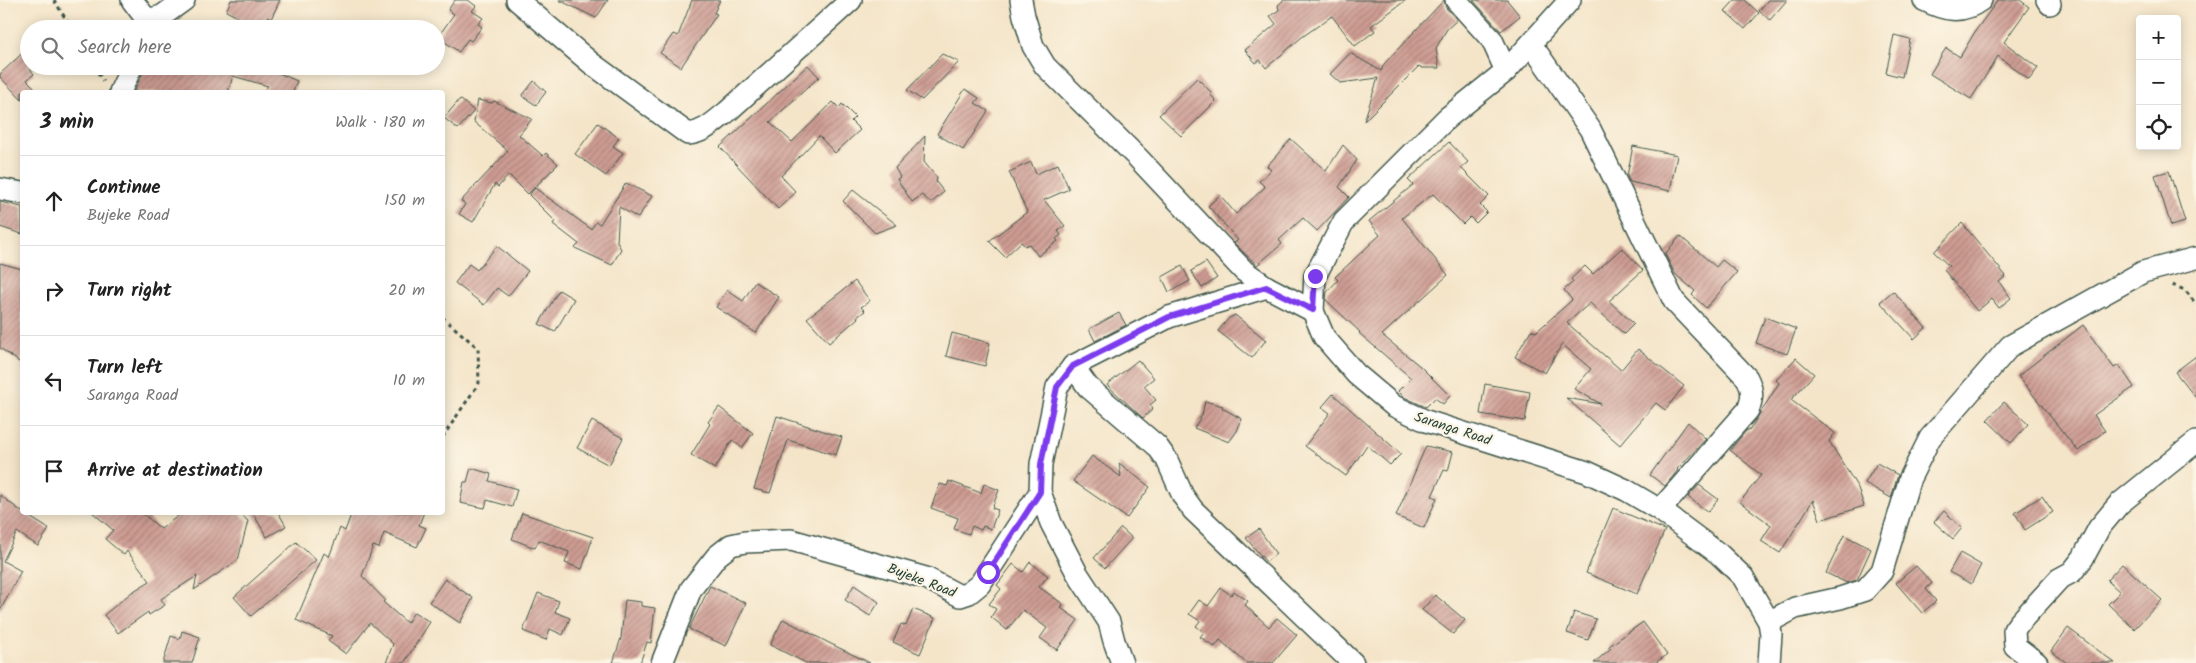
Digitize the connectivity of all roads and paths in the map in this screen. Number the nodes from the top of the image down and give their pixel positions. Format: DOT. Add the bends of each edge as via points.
graph roads {
  1 [pos="54,0"];
  2 [pos="132,0"];
  3 [pos="184,0"];
  4 [pos="517,0"];
  5 [pos="851,0"];
  6 [pos="1021,0"];
  7 [pos="1456,0"];
  8 [pos="1570,0"];
  9 [pos="1924,0"];
  10 [pos="1981,0"];
  11 [pos="66,20"];
  12 [pos="143,20"];
  13 [pos="155,20"];
  14 [pos="1531,44"];
  15 [pos="1506,71"];
  16 [pos="128,75"];
  17 [pos="121,90"];
  18 [pos="0,189"];
  19 [pos="20,193"];
  20 [pos="2196,258"];
  21 [pos="1266,287"];
  22 [pos="1313,310"];
  23 [pos="445,320"];
  24 [pos="1073,366"];
  25 [pos="445,434"];
  26 [pos="2196,442"];
  27 [pos="1040,492"];
  28 [pos="1660,510"];
  29 [pos="1769,622"];
  30 [pos="662,663"];
  31 [pos="1122,663"];
  32 [pos="1353,663"];
  33 [pos="1769,663"];
  34 [pos="2038,663"];
  1 -- 11 [label="path"];
  2 -- 12 [label="street"];
  3 -- 13 [label="street"];
  4 -- 5 [label="street" via="591,63 688,134 696,134 727,112"];
  6 -- 21 [label="street" via="1033,46 1045,66 1138,158 1244,271"];
  7 -- 15 [label="street" via="1492,40"];
  8 -- 14 [label="street, Saranga Road"];
  9 -- 10 [label="street" via="1943,9 1962,9"];
  14 -- 15 [label="street, Saranga Road"];
  14 -- 28 [label="street" via="1590,129 1674,301 1751,386 1748,410"];
  15 -- 22 [label="street, Saranga Road" via="1447,118 1344,221 1315,276"];
  16 -- 17 [label="street"];
  18 -- 19 [label="street"];
  20 -- 29 [label="street" via="2143,272 2010,346 1930,438 1910,478 1882,571 1865,590 1795,608"];
  21 -- 22 [label="street"];
  21 -- 24 [label="street" via="1169,317"];
  22 -- 28 [label="street, Saranga Road" via="1324,337 1356,374 1394,406 1426,422 1587,472"];
  23 -- 25 [label="path" via="478,348 479,383"];
  24 -- 27 [label="street" via="1057,387 1041,464"];
  24 -- 32 [label="street" via="1088,387 1157,446 1168,460 1183,496 1193,510"];
  26 -- 34 [label="street" via="2119,504 2099,528 2084,558 2072,572 2059,579 2014,630 2015,646"];
  27 -- 30 [label="street, Bujeke Road" via="980,584 960,596 926,578 791,540 769,539 731,545 717,556 691,589"];
  27 -- 31 [label="street" via="1051,523 1077,573 1109,622"];
  28 -- 29 [label="street, Saranga Road" via="1744,577"];
  29 -- 33 [label="street, Saranga Road"];
}
